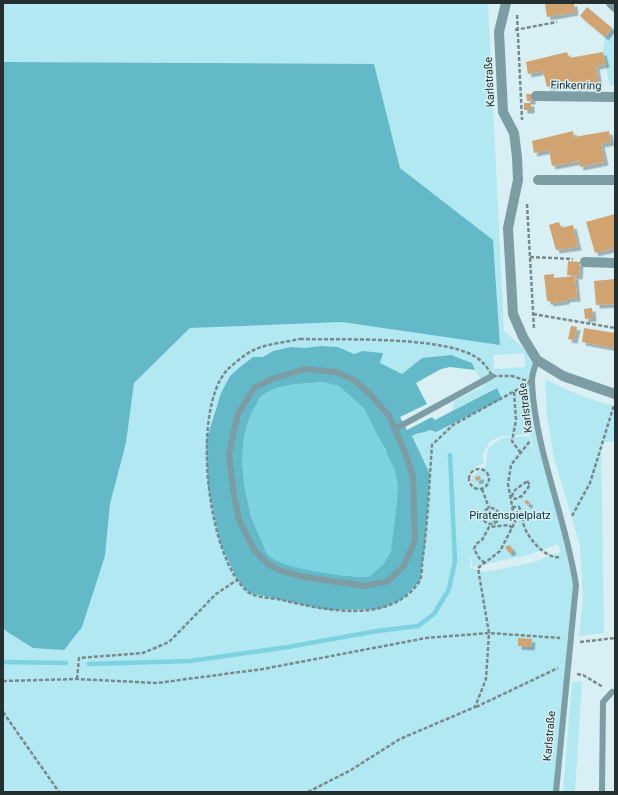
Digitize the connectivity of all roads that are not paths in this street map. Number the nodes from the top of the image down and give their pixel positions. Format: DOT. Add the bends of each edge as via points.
graph roads {
  1 [pos="506,3"];
  2 [pos="611,3"];
  3 [pos="615,7"];
  4 [pos="536,96"];
  5 [pos="615,97"];
  6 [pos="538,180"];
  7 [pos="615,180"];
  8 [pos="584,262"];
  9 [pos="615,263"];
  10 [pos="537,360"];
  11 [pos="492,376"];
  12 [pos="615,394"];
  13 [pos="395,429"];
  14 [pos="612,692"];
  15 [pos="556,792"];
  16 [pos="602,792"];
  1 -- 10 [label="street, Karlstraße" via="499,32 503,112 514,133 518,157 518,180 508,228 513,314"];
  2 -- 3 [label="street"];
  4 -- 5 [label="street, Finkenring"];
  6 -- 7 [label="street"];
  8 -- 9 [label="street"];
  10 -- 12 [label="street" via="563,376"];
  10 -- 15 [label="lane, Karlstraße" via="531,382 539,432 571,554 576,585"];
  11 -- 13 [label="lane"];
  13 -- 13 [label="lane" via="389,416 370,394 354,380 336,372 305,369 272,379 254,388 238,414 229,453 239,520 255,552 282,571 304,577 366,586 388,581 402,567 415,541 413,476"];
  14 -- 16 [label="lane" via="603,702"];
}
